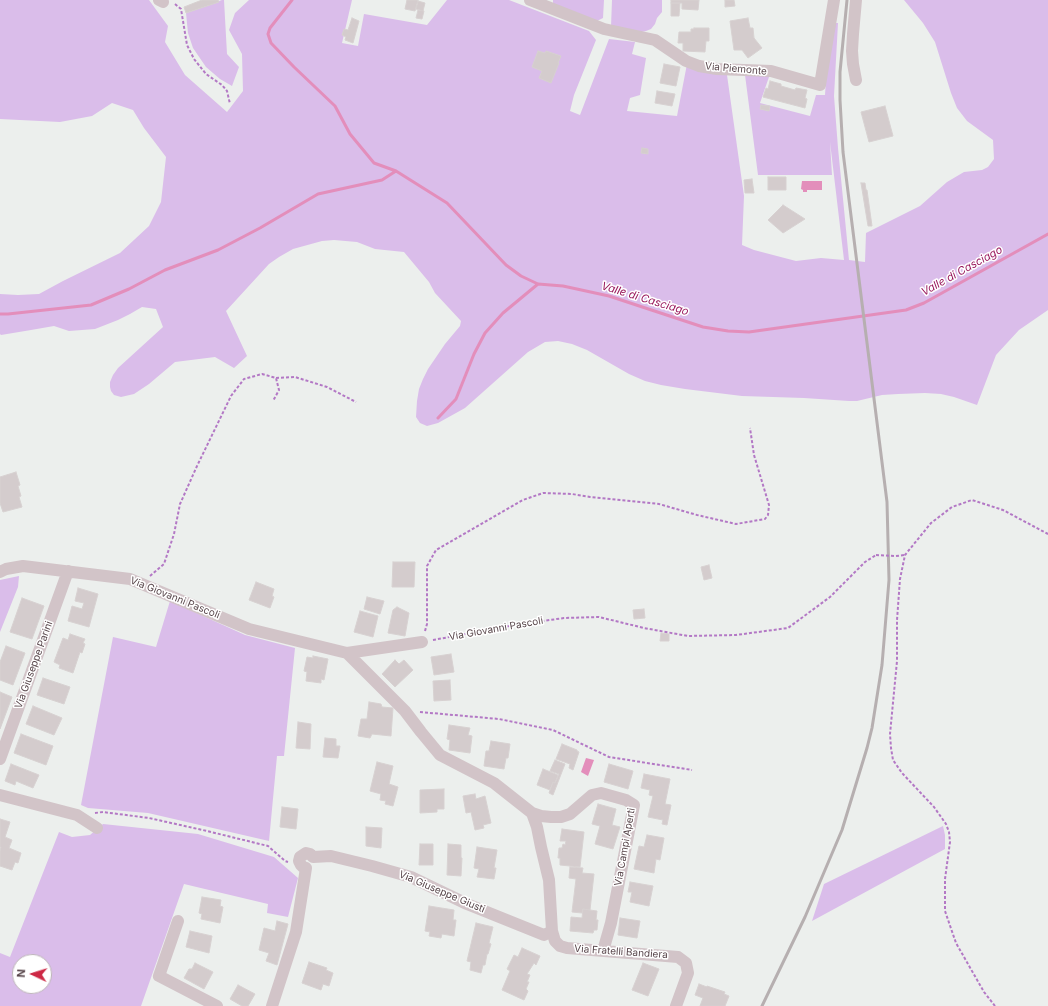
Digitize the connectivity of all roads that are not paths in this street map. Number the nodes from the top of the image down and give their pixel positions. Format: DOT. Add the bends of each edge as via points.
graph roads {
  1 [pos="530,0"];
  2 [pos="834,0"];
  3 [pos="856,0"];
  4 [pos="856,80"];
  5 [pos="68,571"];
  6 [pos="0,572"];
  7 [pos="422,642"];
  8 [pos="347,653"];
  9 [pos="0,759"];
  10 [pos="0,796"];
  11 [pos="532,813"];
  12 [pos="97,828"];
  13 [pos="178,921"];
  14 [pos="548,933"];
  15 [pos="603,951"];
  16 [pos="217,1006"];
  17 [pos="272,1006"];
  18 [pos="676,1006"];
  1 -- 2 [label="street, Via Piemonte" via="604,29 655,40 686,61 699,66 771,71 820,85"];
  3 -- 4 [label="street" via="852,51"];
  5 -- 6 [label="street, Via Giovanni Pascoli" via="23,566"];
  5 -- 8 [label="street, Via Giovanni Pascoli" via="130,579 249,629"];
  5 -- 9 [label="street, Via Giuseppe Parini"];
  7 -- 8 [label="street, Via Giovanni Pascoli"];
  8 -- 11 [label="street" via="405,711 440,755 494,783"];
  10 -- 12 [label="street" via="77,815"];
  11 -- 14 [label="street" via="549,880"];
  11 -- 15 [label="street, Via Campi Aperti" via="561,817 570,814 592,795 600,794 626,800 634,805"];
  13 -- 16 [label="street" via="159,976"];
  14 -- 15 [label="street, Via Fratelli Bandiera" via="560,946"];
  14 -- 17 [label="street, Via Giuseppe Giusti" via="467,904 411,877 331,856 313,857 306,854 299,861 303,867 296,932"];
  15 -- 18 [label="street, Via Fratelli Bandiera" via="678,957 686,963 688,973"];
}
